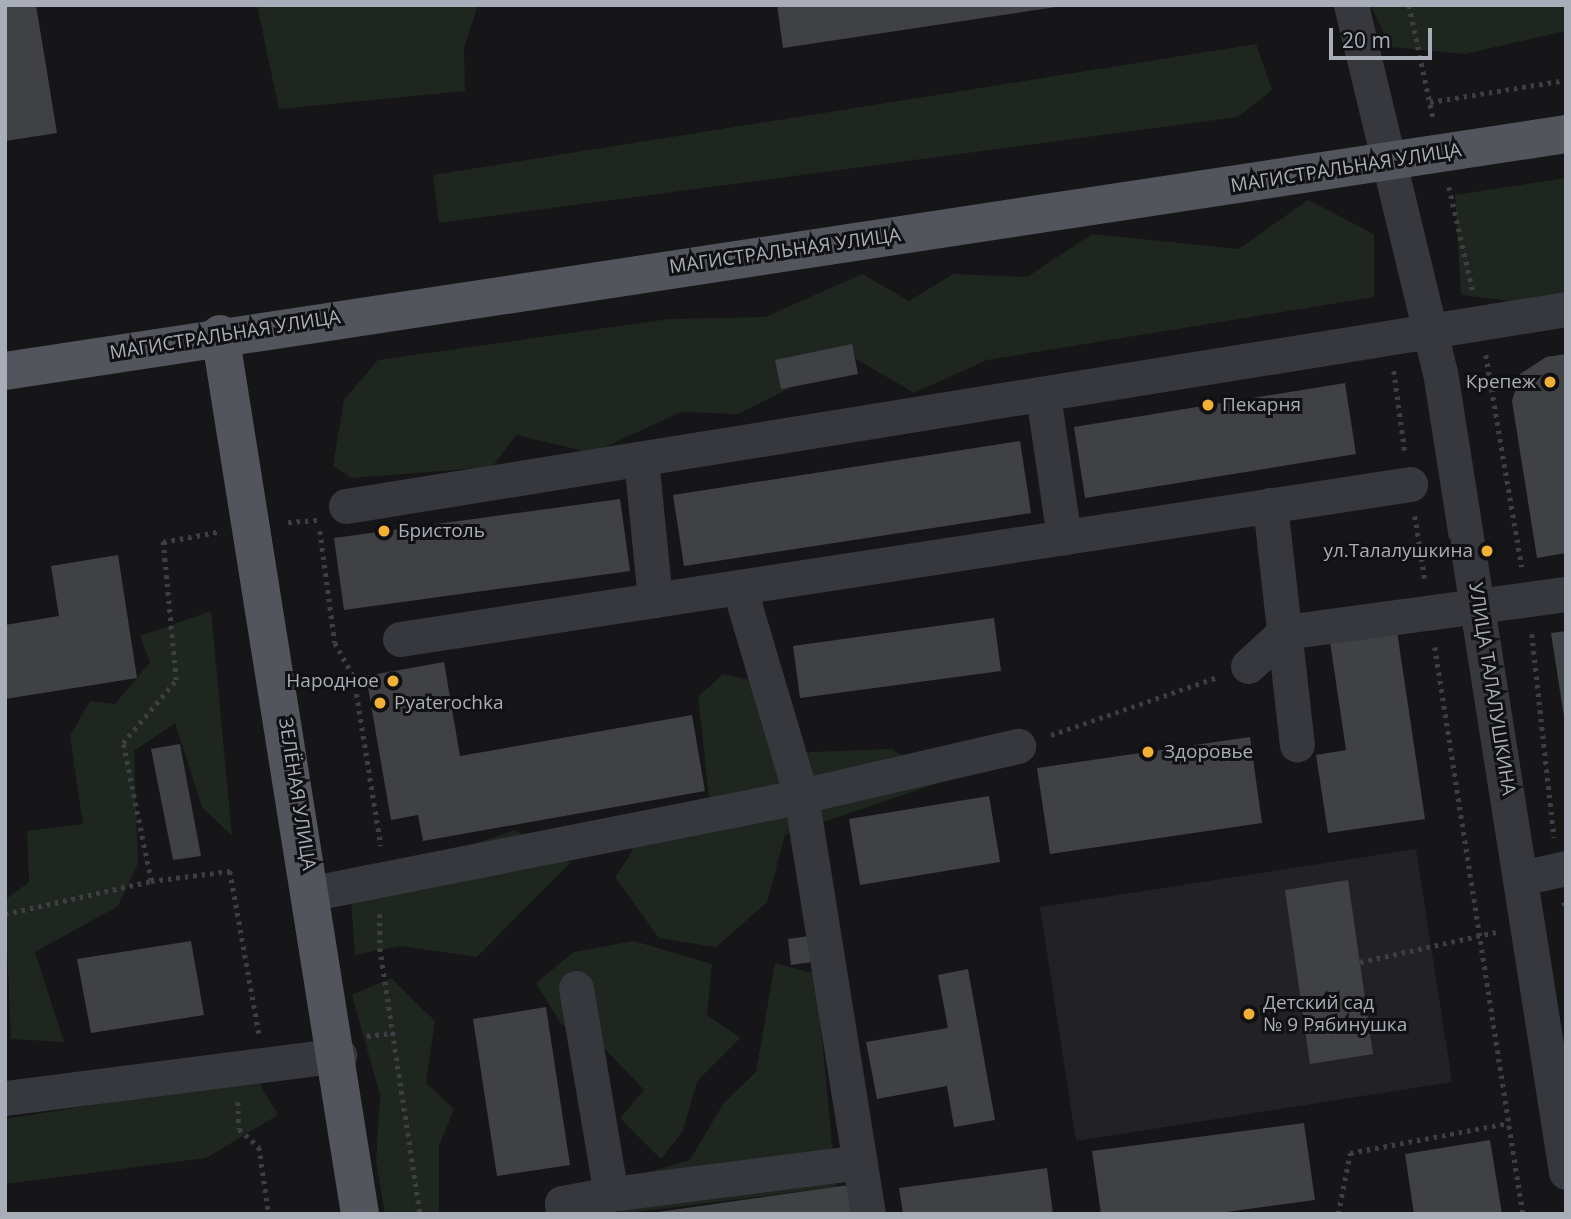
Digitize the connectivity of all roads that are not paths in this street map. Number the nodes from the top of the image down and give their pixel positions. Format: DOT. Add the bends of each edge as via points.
graph roads {
  1 [pos="1351,5"];
  2 [pos="1566,134"];
  3 [pos="1386,164"];
  4 [pos="1566,309"];
  5 [pos="1432,329"];
  6 [pos="220,334"];
  7 [pos="5,371"];
  8 [pos="1043,395"];
  9 [pos="641,459"];
  10 [pos="1410,484"];
  11 [pos="1270,505"];
  12 [pos="346,506"];
  13 [pos="1064,537"];
  14 [pos="739,587"];
  15 [pos="1566,594"];
  16 [pos="655,600"];
  17 [pos="1480,606"];
  18 [pos="1285,632"];
  19 [pos="400,639"];
  20 [pos="1248,666"];
  21 [pos="1297,744"];
  22 [pos="1018,747"];
  23 [pos="801,796"];
  24 [pos="1566,868"];
  25 [pos="1521,878"];
  26 [pos="313,893"];
  27 [pos="576,988"];
  28 [pos="339,1055"];
  29 [pos="5,1098"];
  30 [pos="860,1162"];
  31 [pos="1566,1172"];
  32 [pos="611,1194"];
  33 [pos="360,1214"];
  34 [pos="563,1214"];
  35 [pos="868,1214"];
  1 -- 3 [label="street, УЛИЦА ТАЛАЛУШКИНА"];
  2 -- 3 [label="main road, МАГИСТРАЛЬНАЯ УЛИЦА"];
  3 -- 5 [label="street, УЛИЦА ТАЛАЛУШКИНА"];
  3 -- 6 [label="main road, МАГИСТРАЛЬНАЯ УЛИЦА"];
  4 -- 5 [label="street"];
  5 -- 8 [label="street"];
  5 -- 17 [label="street, УЛИЦА ТАЛАЛУШКИНА"];
  6 -- 7 [label="main road, МАГИСТРАЛЬНАЯ УЛИЦА"];
  6 -- 26 [label="main road, ЗЕЛЁНАЯ УЛИЦА"];
  8 -- 9 [label="street"];
  8 -- 13 [label="street"];
  9 -- 12 [label="street"];
  9 -- 16 [label="street"];
  10 -- 11 [label="street"];
  11 -- 13 [label="street"];
  11 -- 18 [label="street"];
  13 -- 14 [label="street"];
  14 -- 16 [label="street"];
  14 -- 23 [label="street"];
  15 -- 17 [label="street"];
  16 -- 19 [label="street"];
  17 -- 18 [label="street"];
  17 -- 25 [label="street, УЛИЦА ТАЛАЛУШКИНА"];
  18 -- 20 [label="street"];
  18 -- 21 [label="street"];
  22 -- 23 [label="street"];
  23 -- 26 [label="street"];
  23 -- 30 [label="street"];
  24 -- 25 [label="street"];
  25 -- 31 [label="street, УЛИЦА ТАЛАЛУШКИНА"];
  26 -- 28 [label="main road, ЗЕЛЁНАЯ УЛИЦА"];
  27 -- 32 [label="street"];
  28 -- 29 [label="street"];
  28 -- 33 [label="main road, ЗЕЛЁНАЯ УЛИЦА"];
  30 -- 32 [label="street"];
  30 -- 35 [label="street"];
  32 -- 34 [label="street" via="562,1203"];
}
